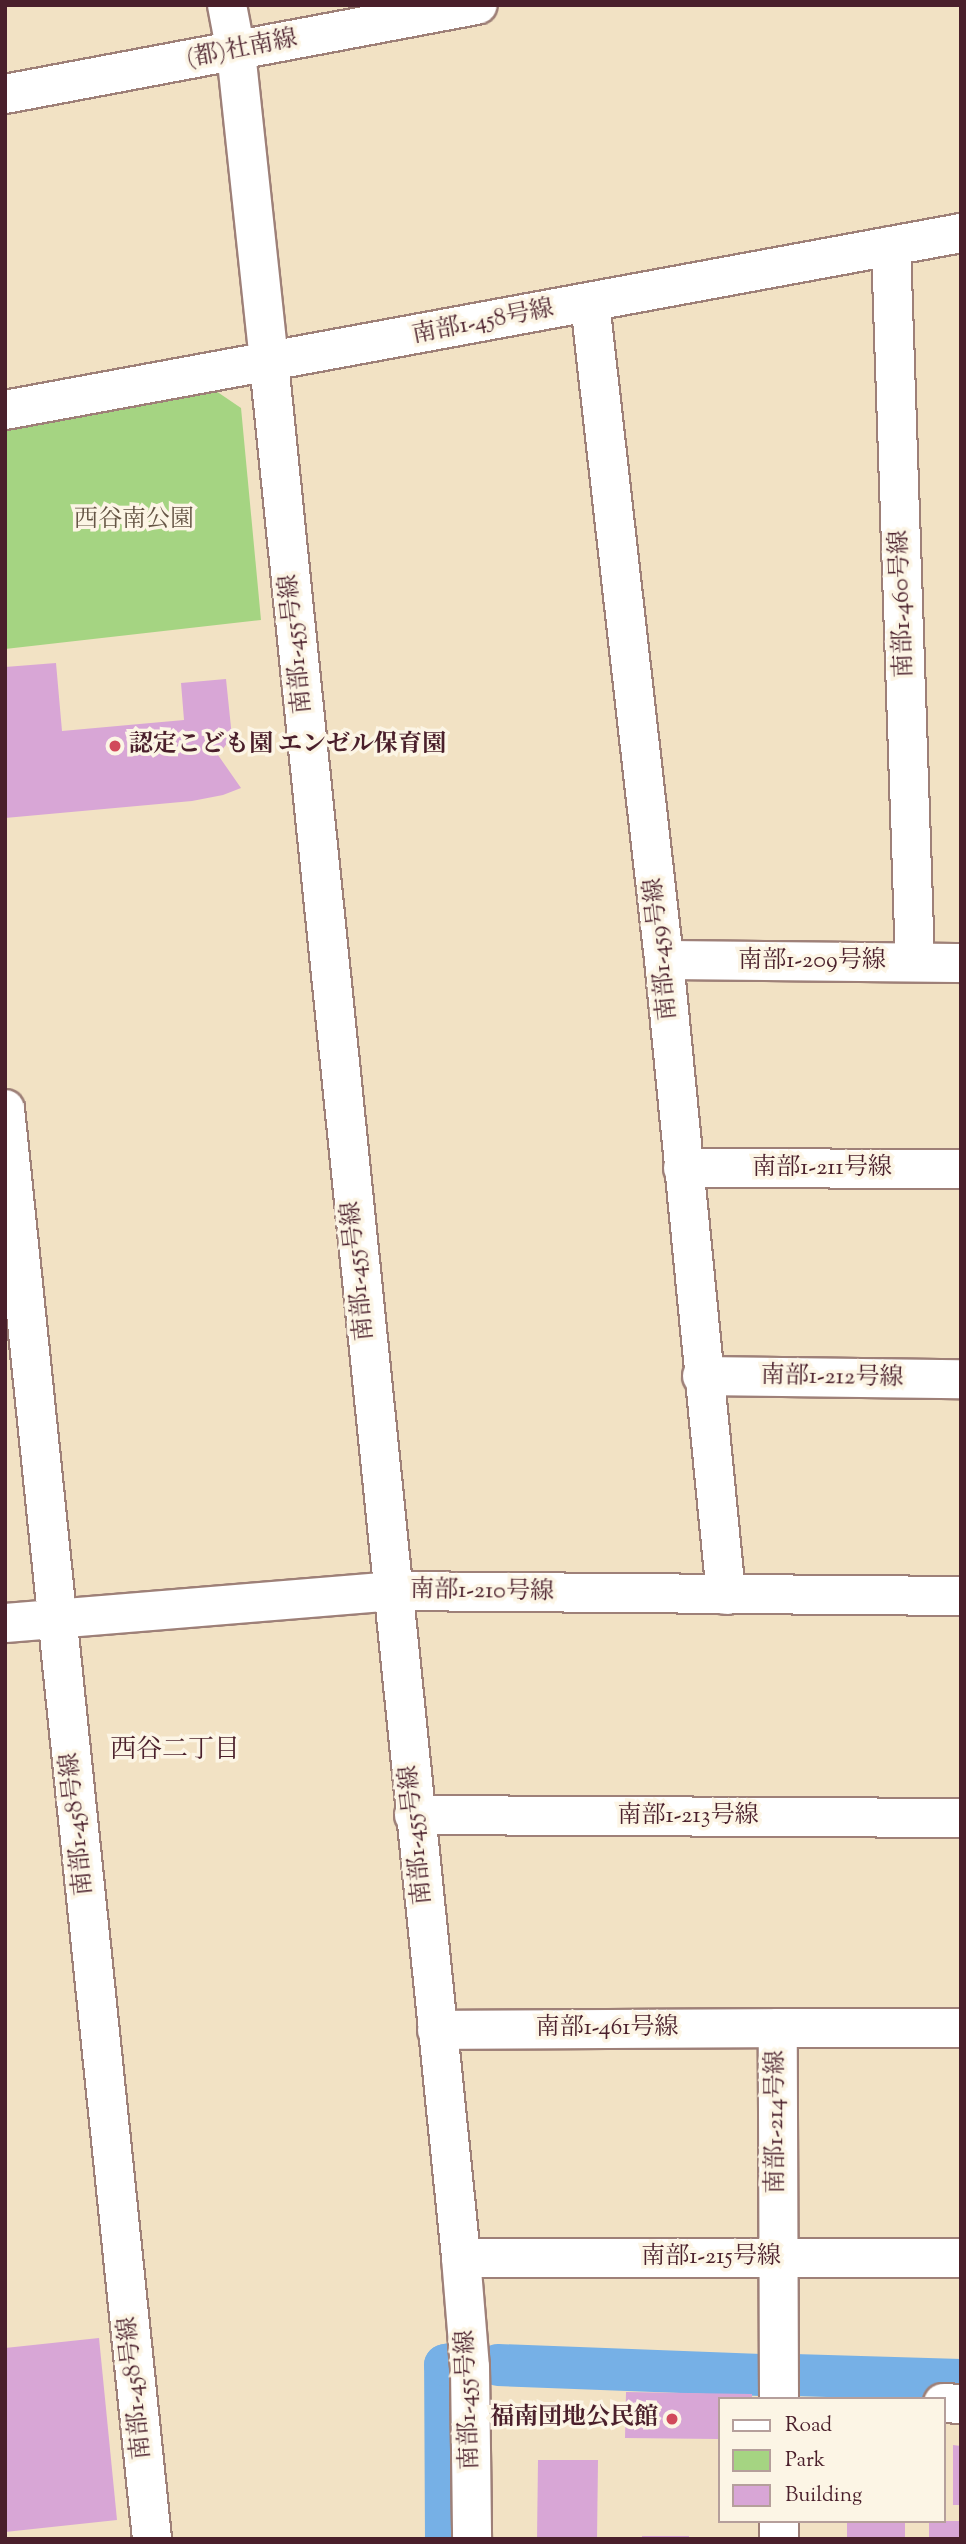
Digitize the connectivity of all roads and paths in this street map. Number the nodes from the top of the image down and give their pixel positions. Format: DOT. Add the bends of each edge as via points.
graph roads {
  1 [pos="227,5"];
  2 [pos="478,5"];
  3 [pos="236,52"];
  4 [pos="5,94"];
  5 [pos="961,233"];
  6 [pos="891,246"];
  7 [pos="590,303"];
  8 [pos="269,363"];
  9 [pos="5,410"];
  10 [pos="664,961"];
  11 [pos="915,962"];
  12 [pos="961,963"];
  13 [pos="5,1110"];
  14 [pos="683,1168"];
  15 [pos="961,1170"];
  16 [pos="702,1376"];
  17 [pos="961,1379"];
  18 [pos="391,1591"];
  19 [pos="726,1595"];
  20 [pos="961,1596"];
  21 [pos="56,1619"];
  22 [pos="5,1623"];
  23 [pos="414,1815"];
  24 [pos="961,1818"];
  25 [pos="778,2028"];
  26 [pos="961,2028"];
  27 [pos="437,2030"];
  28 [pos="461,2258"];
  29 [pos="961,2258"];
  30 [pos="777,2259"];
  31 [pos="779,2397"];
  32 [pos="152,2539"];
  33 [pos="472,2539"];
  1 -- 3 [label="street, 南部1-455号線"];
  2 -- 3 [label="street, (都)社南線"];
  3 -- 4 [label="street, (都)社南線"];
  3 -- 8 [label="street, 南部1-455号線"];
  5 -- 6 [label="street, 南部1-458号線"];
  6 -- 7 [label="street, 南部1-458号線"];
  6 -- 11 [label="street, 南部1-460号線"];
  7 -- 8 [label="street, 南部1-458号線"];
  7 -- 10 [label="street, 南部1-459号線"];
  8 -- 9 [label="street, 南部1-458号線"];
  8 -- 18 [label="street, 南部1-455号線"];
  10 -- 11 [label="street, 南部1-209号線"];
  10 -- 14 [label="street, 南部1-459号線"];
  11 -- 12 [label="street, 南部1-209号線"];
  13 -- 21 [label="street, 南部1-458号線"];
  14 -- 15 [label="street, 南部1-211号線"];
  14 -- 16 [label="street, 南部1-459号線"];
  16 -- 17 [label="street, 南部1-212号線"];
  16 -- 19 [label="street, 南部1-459号線"];
  18 -- 19 [label="street, 南部1-210号線"];
  18 -- 21 [label="street, 南部1-210号線"];
  18 -- 23 [label="street, 南部1-455号線"];
  19 -- 20 [label="street, 南部1-210号線"];
  21 -- 22 [label="street, 南部1-210号線"];
  21 -- 32 [label="street, 南部1-458号線"];
  23 -- 24 [label="street, 南部1-213号線"];
  23 -- 27 [label="street, 南部1-455号線"];
  25 -- 26 [label="street, 南部1-214号線"];
  25 -- 27 [label="street, 南部1-461号線"];
  25 -- 30 [label="street, 南部1-214号線"];
  27 -- 28 [label="street, 南部1-455号線"];
  28 -- 30 [label="street, 南部1-215号線"];
  28 -- 33 [label="street, 南部1-455号線" via="470,2367"];
  29 -- 30 [label="street, 南部1-215号線"];
  30 -- 31 [label="street, 南部1-214号線"];
}
